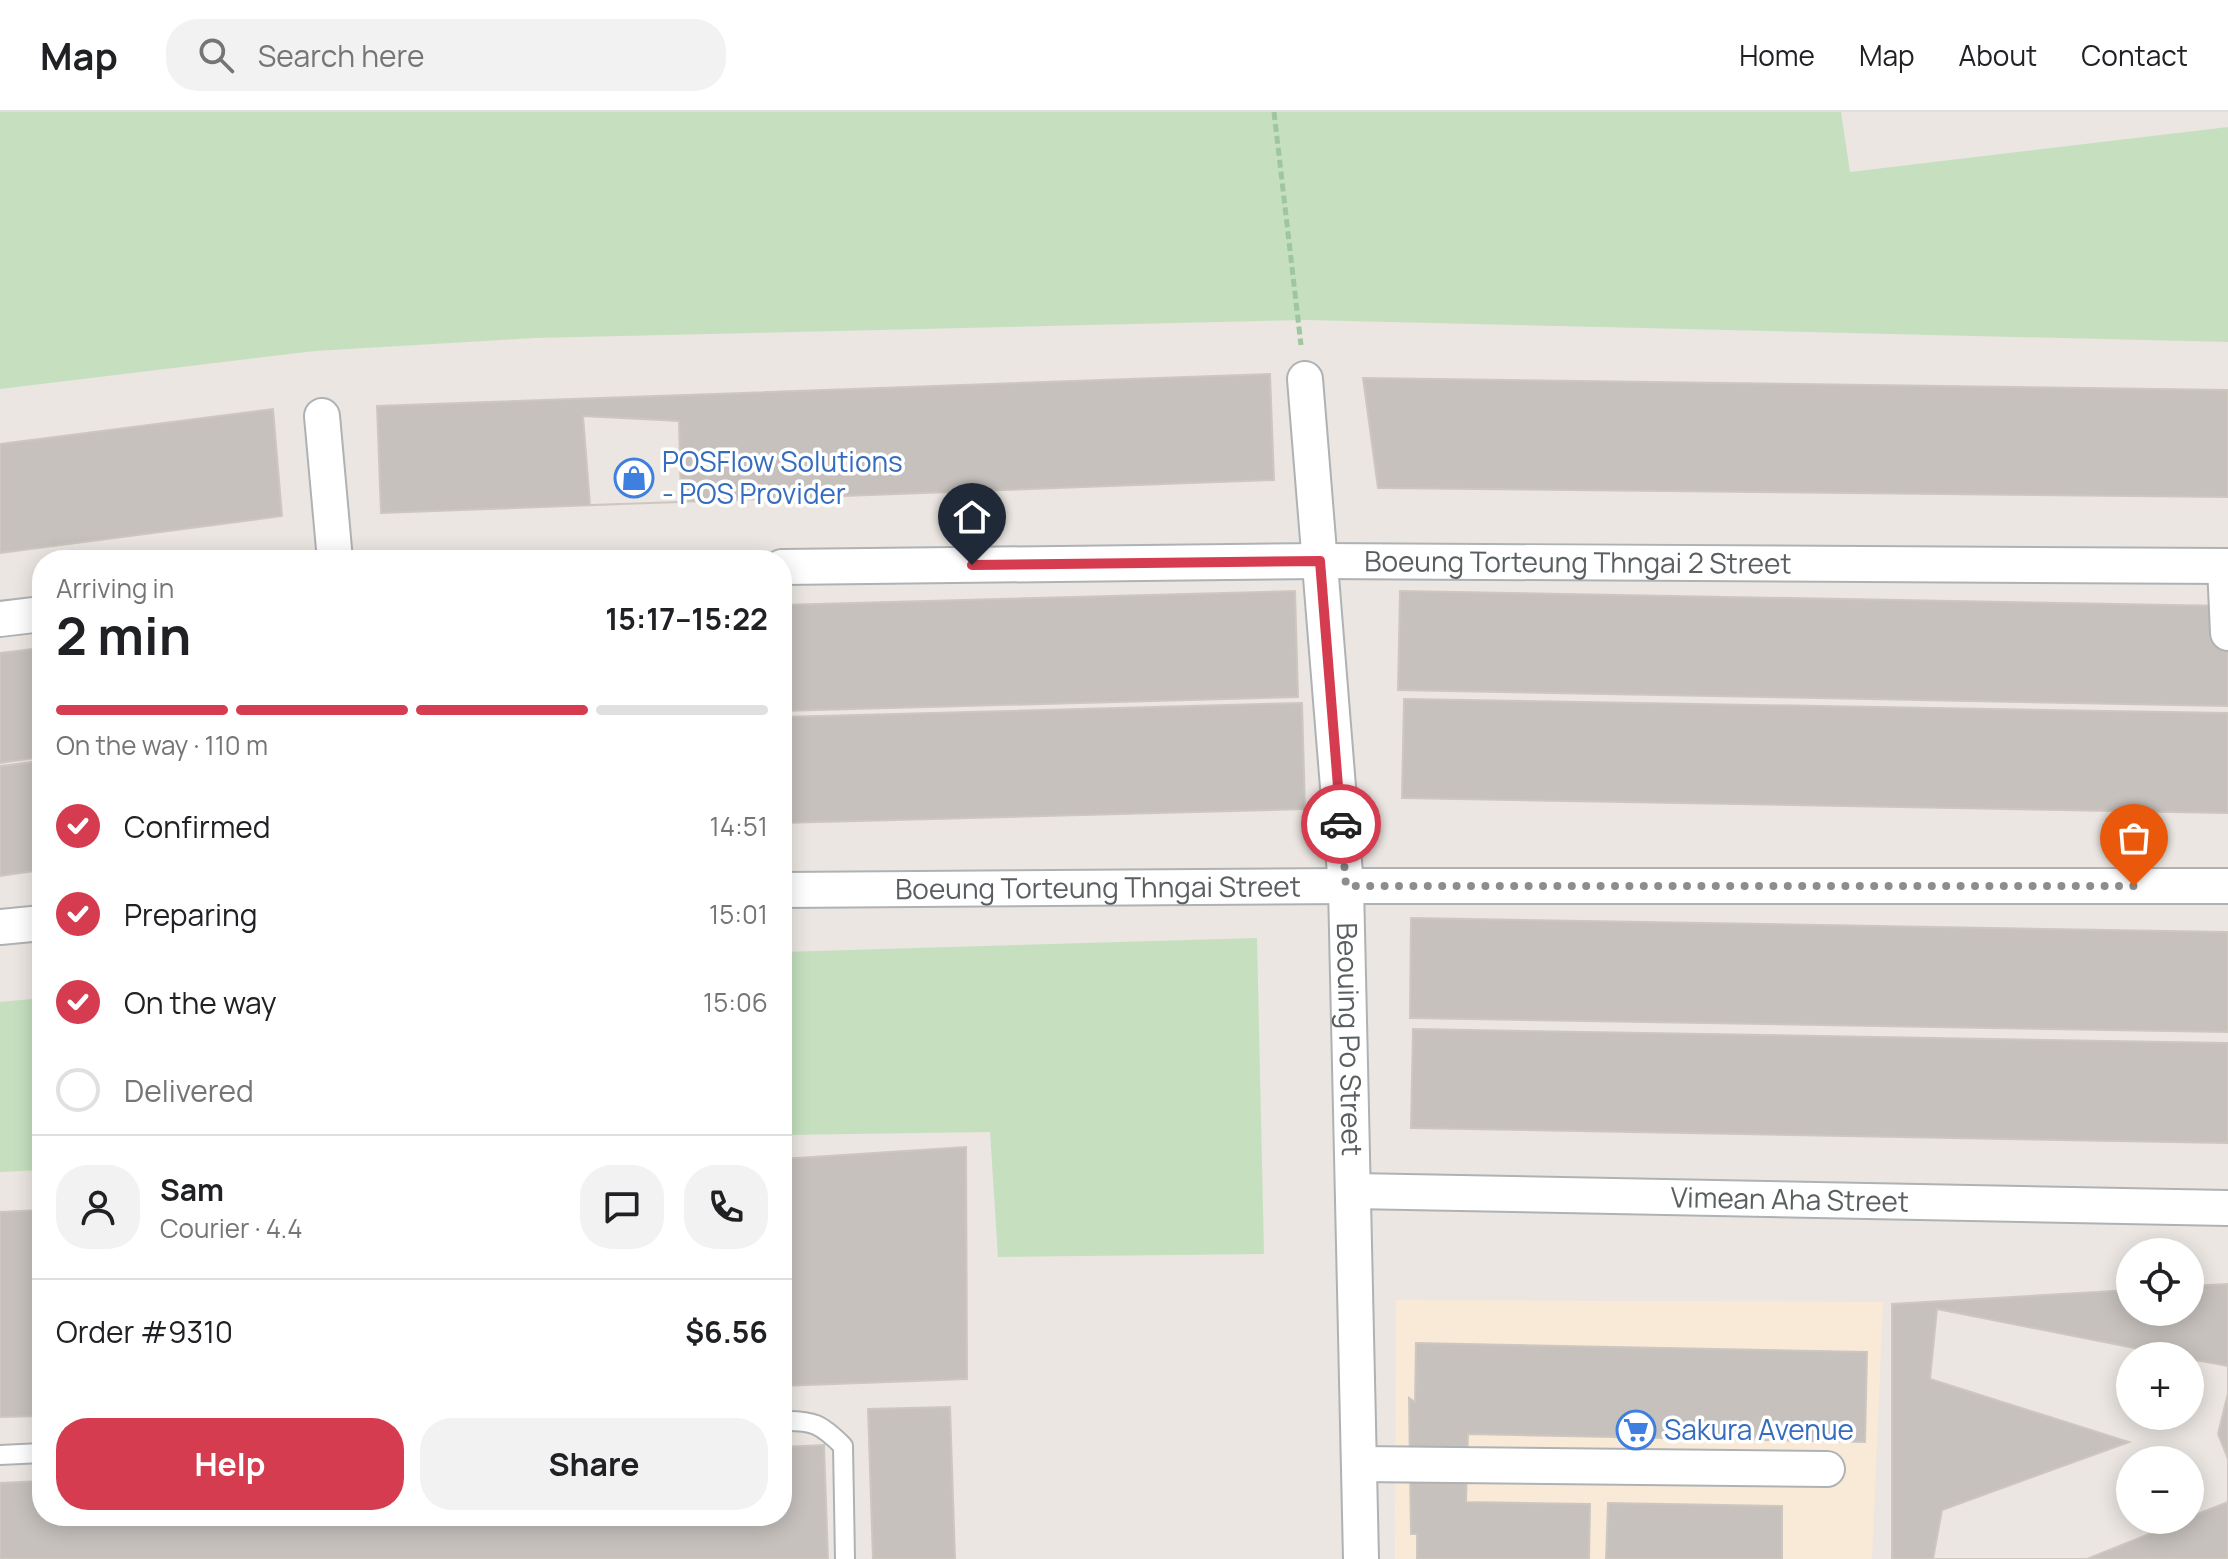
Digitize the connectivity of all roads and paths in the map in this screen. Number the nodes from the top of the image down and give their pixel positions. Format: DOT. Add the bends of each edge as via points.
graph roads {
  1 [pos="1274,112"];
  2 [pos="1305,379"];
  3 [pos="322,416"];
  4 [pos="334,550"];
  5 [pos="1320,561"];
  6 [pos="2226,566"];
  7 [pos="792,567"];
  8 [pos="32,615"];
  9 [pos="0,619"];
  10 [pos="2228,633"];
  11 [pos="1346,886"];
  12 [pos="2228,886"];
  13 [pos="792,890"];
  14 [pos="32,924"];
  15 [pos="0,927"];
  16 [pos="1354,1191"];
  17 [pos="2228,1208"];
  18 [pos="792,1421"];
  19 [pos="32,1453"];
  20 [pos="0,1455"];
  21 [pos="1359,1464"];
  22 [pos="1827,1469"];
  23 [pos="845,1559"];
  24 [pos="1361,1559"];
  1 -- 2 [label="path"];
  2 -- 5 [label="street, Beouing Po Street"];
  3 -- 4 [label="street"];
  5 -- 6 [label="street, Boeung Torteung Thngai 2 Street"];
  5 -- 7 [label="street, Boeung Torteung Thngai 2 Street"];
  5 -- 11 [label="street, Beouing Po Street"];
  6 -- 10 [label="street"];
  8 -- 9 [label="street"];
  11 -- 12 [label="street, Boeung Torteung Thngai Street"];
  11 -- 13 [label="street, Boeung Torteung Thngai Street"];
  11 -- 16 [label="street, Beouing Po Street"];
  14 -- 15 [label="street"];
  16 -- 17 [label="street, Vimean Aha Street"];
  16 -- 21 [label="street, Beouing Po Street"];
  18 -- 23 [label="lane" via="825,1428 843,1446"];
  19 -- 20 [label="lane"];
  21 -- 22 [label="street"];
  21 -- 24 [label="street, Beouing Po Street"];
}
